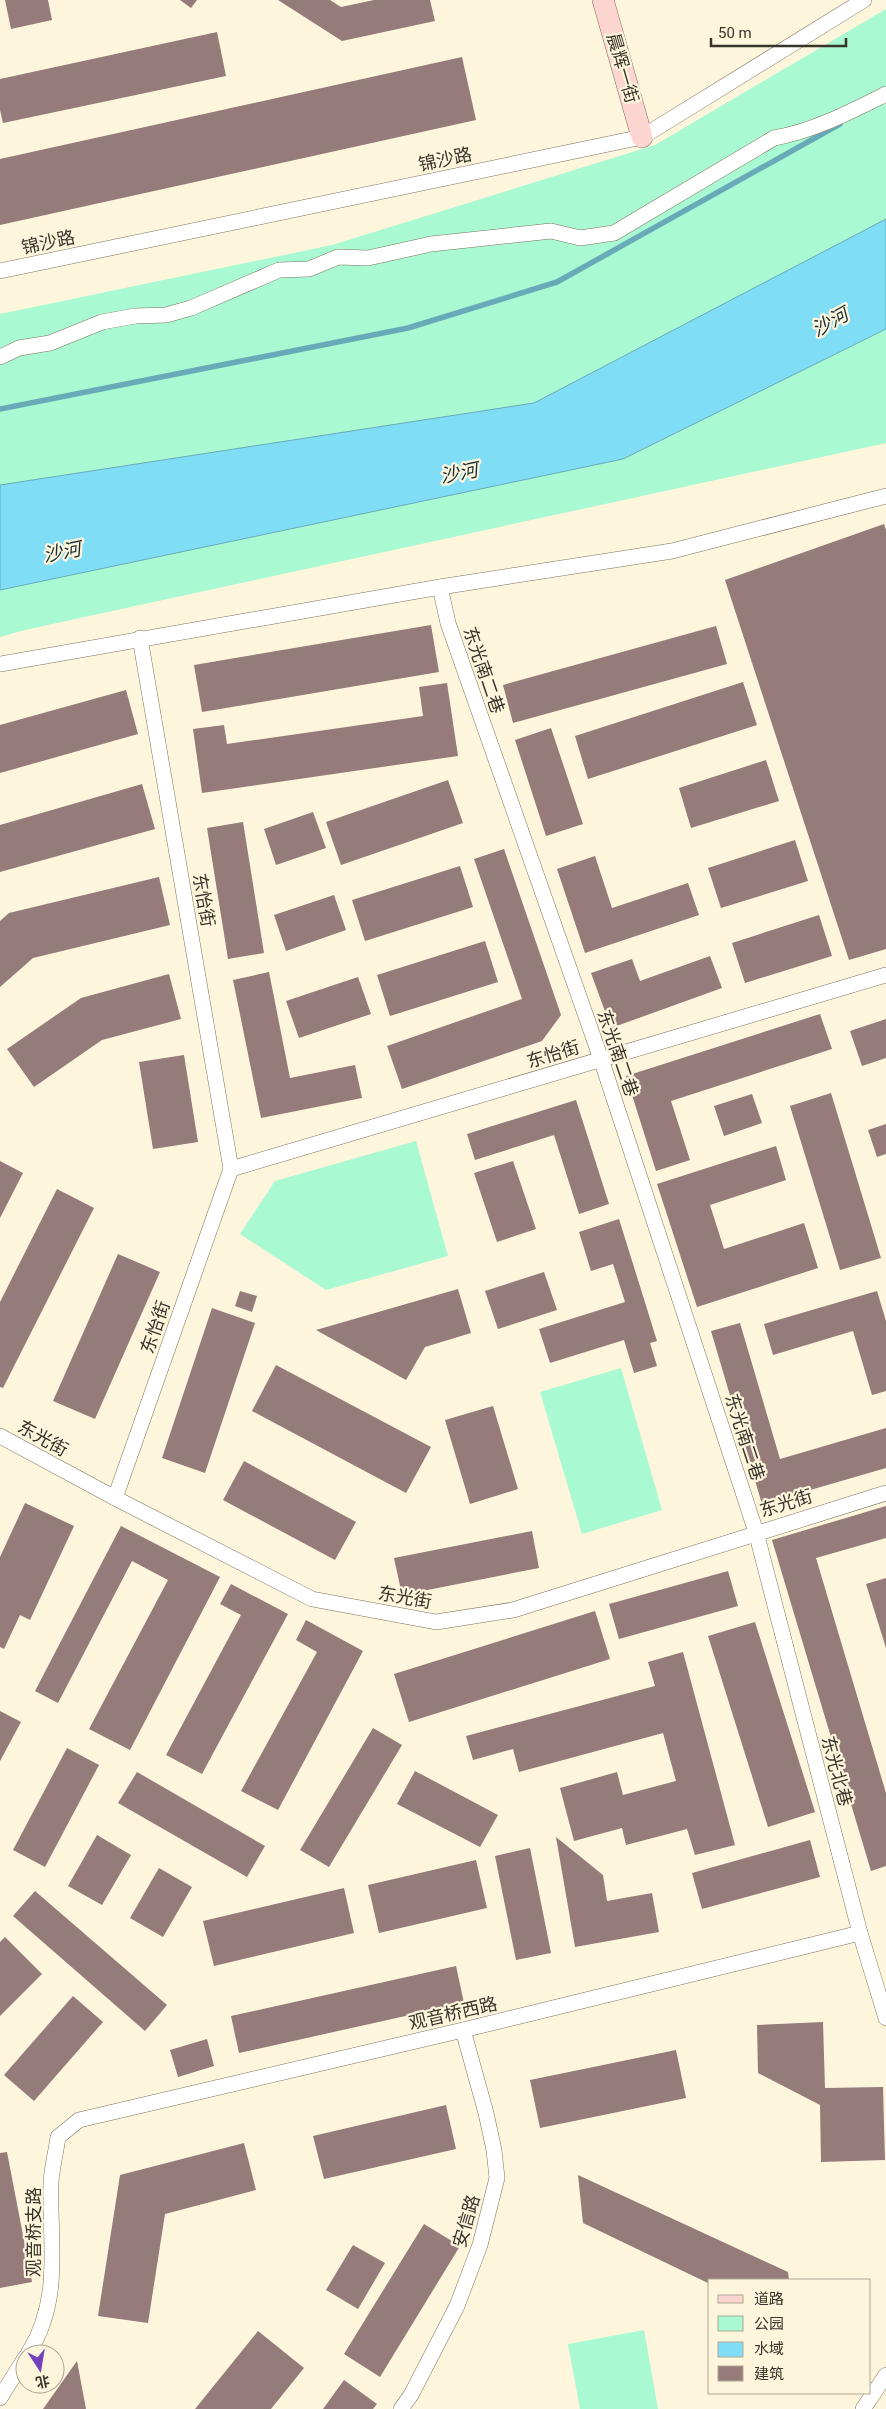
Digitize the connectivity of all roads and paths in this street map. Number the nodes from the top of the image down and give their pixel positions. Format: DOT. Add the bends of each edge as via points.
graph roads {
  1 [pos="603,0"];
  2 [pos="864,0"];
  3 [pos="886,94"];
  4 [pos="642,137"];
  5 [pos="0,271"];
  6 [pos="0,357"];
  7 [pos="886,496"];
  8 [pos="440,587"];
  9 [pos="140,638"];
  10 [pos="0,664"];
  11 [pos="886,975"];
  12 [pos="601,1059"];
  13 [pos="231,1169"];
  14 [pos="0,1436"];
  15 [pos="886,1493"];
  16 [pos="115,1498"];
  17 [pos="756,1532"];
  18 [pos="860,1933"];
  19 [pos="886,2018"];
  20 [pos="463,2030"];
  21 [pos="58,2137"];
  22 [pos="34,2344"];
  23 [pos="15,2374"];
  24 [pos="886,2375"];
  25 [pos="0,2398"];
  26 [pos="401,2409"];
  27 [pos="863,2409"];
  1 -- 4 [label="street, 晨辉一街"];
  2 -- 4 [label="street, 锦沙路"];
  3 -- 6 [label="street" via="799,133 774,138 614,233 580,238 551,231 431,244 368,258 338,257 309,269 279,270 191,308 166,315 102,322 50,343 19,348"];
  4 -- 5 [label="street, 锦沙路"];
  7 -- 8 [label="street" via="672,551"];
  8 -- 9 [label="street"];
  8 -- 12 [label="street, 东光南二巷" via="448,622"];
  9 -- 10 [label="street"];
  9 -- 13 [label="street, 东怡街"];
  11 -- 12 [label="street, 东怡街"];
  12 -- 13 [label="street, 东怡街"];
  12 -- 17 [label="street, 东光南二巷"];
  13 -- 16 [label="street, 东怡街"];
  14 -- 16 [label="street, 东光街"];
  15 -- 17 [label="street, 东光街"];
  16 -- 17 [label="street, 东光街" via="312,1599 436,1622 513,1610"];
  17 -- 18 [label="street, 东光北巷"];
  18 -- 19 [label="street, 东光北巷"];
  18 -- 20 [label="street, 观音桥西路"];
  20 -- 21 [label="street, 观音桥西路" via="80,2120"];
  20 -- 26 [label="street, 安信路" via="486,2113 497,2178 480,2245 456,2306"];
  21 -- 22 [label="street, 观音桥支路" via="51,2181 53,2276 40,2335"];
  23 -- 25 [label="street"];
  24 -- 27 [label="street"];
}
